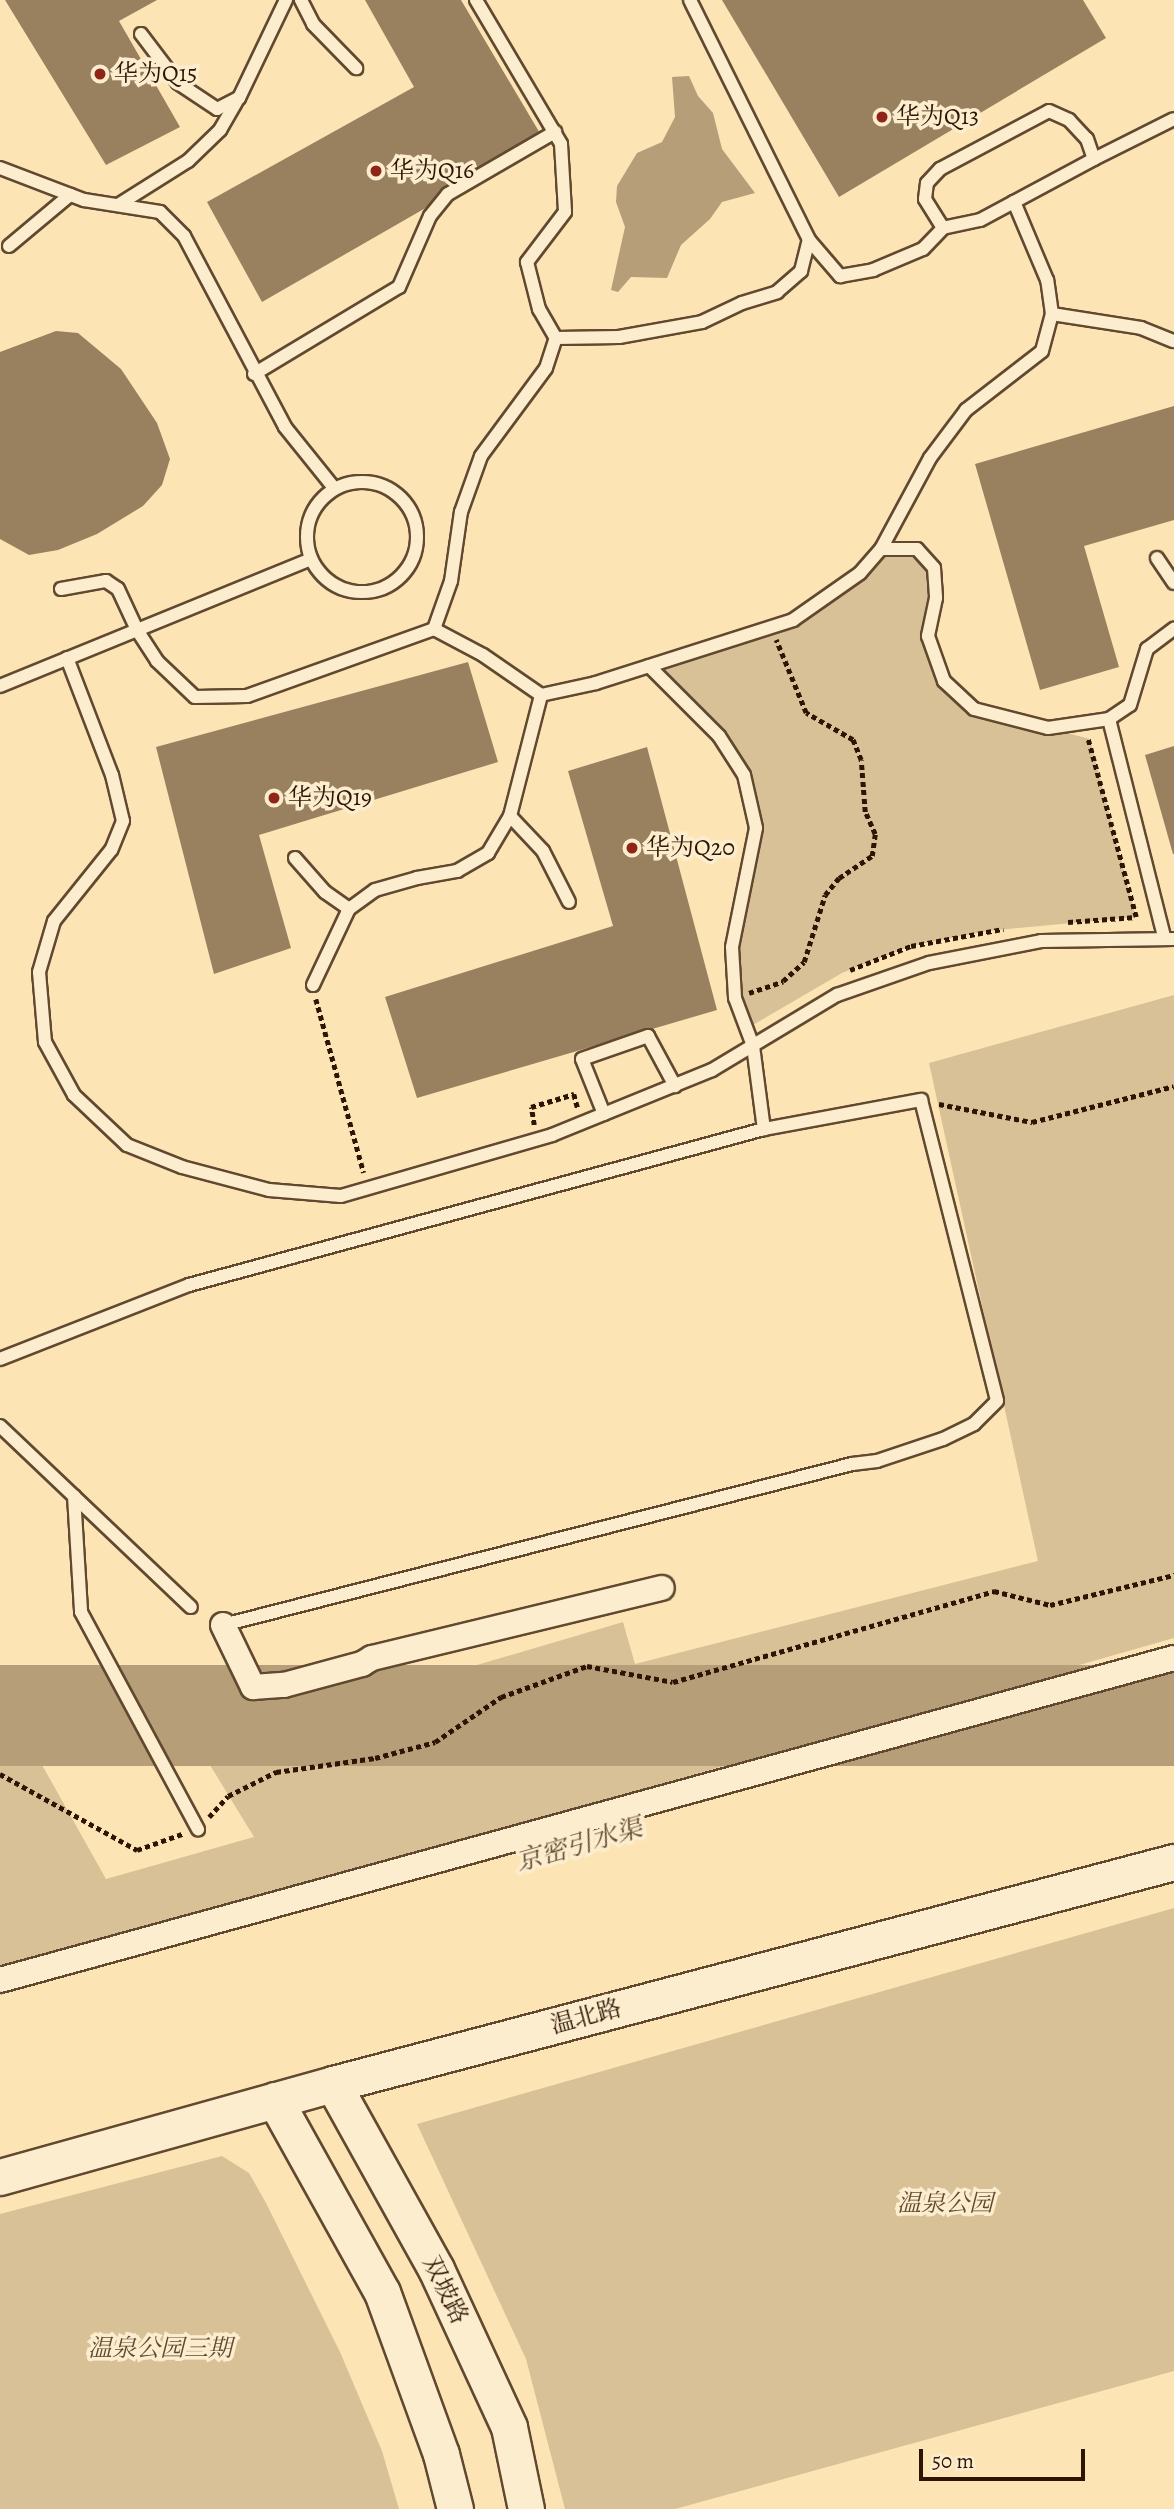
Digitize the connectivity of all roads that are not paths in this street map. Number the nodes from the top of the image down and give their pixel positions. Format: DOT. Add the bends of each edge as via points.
graph roads {
  1 [pos="286,0"];
  2 [pos="300,0"];
  3 [pos="476,0"];
  4 [pos="690,0"];
  5 [pos="141,34"];
  6 [pos="356,68"];
  7 [pos="239,98"];
  8 [pos="1174,119"];
  9 [pos="555,132"];
  10 [pos="1094,159"];
  11 [pos="0,168"];
  12 [pos="70,195"];
  13 [pos="1014,202"];
  14 [pos="118,205"];
  15 [pos="943,228"];
  16 [pos="809,240"];
  17 [pos="9,246"];
  18 [pos="1052,314"];
  19 [pos="556,338"];
  20 [pos="1174,341"];
  21 [pos="254,374"];
  22 [pos="334,488"];
  23 [pos="881,549"];
  24 [pos="1157,558"];
  25 [pos="311,559"];
  26 [pos="1174,583"];
  27 [pos="61,589"];
  28 [pos="434,629"];
  29 [pos="1174,629"];
  30 [pos="137,630"];
  31 [pos="67,658"];
  32 [pos="649,666"];
  33 [pos="0,686"];
  34 [pos="541,695"];
  35 [pos="1109,719"];
  36 [pos="510,816"];
  37 [pos="295,858"];
  38 [pos="569,902"];
  39 [pos="349,909"];
  40 [pos="1169,938"];
  41 [pos="313,985"];
  42 [pos="753,1046"];
  43 [pos="675,1086"];
  44 [pos="604,1114"];
  45 [pos="764,1129"];
  46 [pos="0,1359"];
  47 [pos="0,1426"];
  48 [pos="74,1496"];
  49 [pos="662,1588"];
  50 [pos="191,1607"];
  51 [pos="223,1625"];
  52 [pos="1174,1658"];
  53 [pos="198,1829"];
  54 [pos="1174,1862"];
  55 [pos="0,1980"];
  56 [pos="333,2084"];
  57 [pos="275,2100"];
  58 [pos="0,2177"];
  59 [pos="455,2509"];
  60 [pos="526,2509"];
  1 -- 7 [label="lane"];
  2 -- 6 [label="lane" via="313,24"];
  3 -- 9 [label="lane"];
  4 -- 16 [label="lane"];
  5 -- 7 [label="lane" via="178,83 217,109"];
  7 -- 14 [label="lane" via="220,130 188,161"];
  8 -- 10 [label="lane"];
  9 -- 19 [label="lane" via="561,144 565,212 527,262 539,309"];
  9 -- 21 [label="lane" via="448,194 430,216 399,287"];
  10 -- 13 [label="lane"];
  10 -- 15 [label="lane" via="1087,139 1069,120 1049,111 940,169 927,183 925,199"];
  11 -- 12 [label="lane"];
  12 -- 14 [label="lane"];
  12 -- 17 [label="lane"];
  13 -- 15 [label="lane" via="980,220"];
  13 -- 18 [label="lane" via="1046,280"];
  14 -- 21 [label="lane" via="160,212 184,236"];
  15 -- 16 [label="lane" via="923,249 873,271 839,276"];
  16 -- 19 [label="lane" via="801,271 778,292 702,322 620,337"];
  18 -- 20 [label="lane" via="1141,328"];
  18 -- 23 [label="lane" via="1042,351 966,410 930,458"];
  19 -- 28 [label="lane" via="546,368 481,456 461,512 451,581"];
  21 -- 22 [label="lane" via="285,427"];
  22 -- 25 [label="lane" via="314,509 308,525"];
  22 -- 25 [label="lane" via="357,482 376,483 393,491 415,521 413,558 396,579 372,592 335,586"];
  23 -- 32 [label="lane" via="860,573 793,620"];
  23 -- 35 [label="lane" via="917,548 934,568 936,598 928,636 943,681 974,709 1048,728"];
  24 -- 26 [label="lane"];
  25 -- 30 [label="lane"];
  27 -- 30 [label="lane" via="106,580 118,589"];
  28 -- 30 [label="lane" via="247,696 195,697 157,661"];
  28 -- 34 [label="lane" via="483,655"];
  29 -- 35 [label="lane" via="1147,649 1130,705"];
  30 -- 31 [label="lane"];
  31 -- 33 [label="lane"];
  31 -- 44 [label="lane" via="112,775 123,821 111,850 54,921 39,972 45,1042 74,1095 127,1145 182,1167 269,1190 341,1196 552,1135"];
  32 -- 34 [label="lane"];
  32 -- 42 [label="lane" via="719,736 744,775 756,828 732,947 735,998"];
  34 -- 36 [label="lane"];
  35 -- 40 [label="lane"];
  36 -- 38 [label="lane" via="543,851"];
  36 -- 39 [label="lane" via="488,853 457,872 375,890"];
  37 -- 39 [label="lane" via="325,892"];
  39 -- 41 [label="lane"];
  40 -- 42 [label="lane" via="1041,941 929,963 837,995"];
  42 -- 43 [label="lane"];
  42 -- 45 [label="lane"];
  43 -- 44 [label="lane"];
  43 -- 44 [label="lane" via="648,1037 582,1059"];
  45 -- 46 [label="lane" via="189,1285"];
  45 -- 51 [label="lane" via="921,1100 997,1401 974,1424 877,1461"];
  47 -- 48 [label="lane"];
  48 -- 50 [label="lane"];
  48 -- 53 [label="lane" via="81,1612"];
  49 -- 51 [label="street" via="372,1658 284,1685 253,1687"];
  52 -- 55 [label="street"];
  54 -- 56 [label="main road, 温北路"];
  56 -- 57 [label="main road, 温北路"];
  56 -- 60 [label="main road, 双坡路" via="436,2269 509,2427"];
  57 -- 58 [label="main road, 温北路"];
  57 -- 59 [label="main road" via="382,2292 441,2454"];
}
